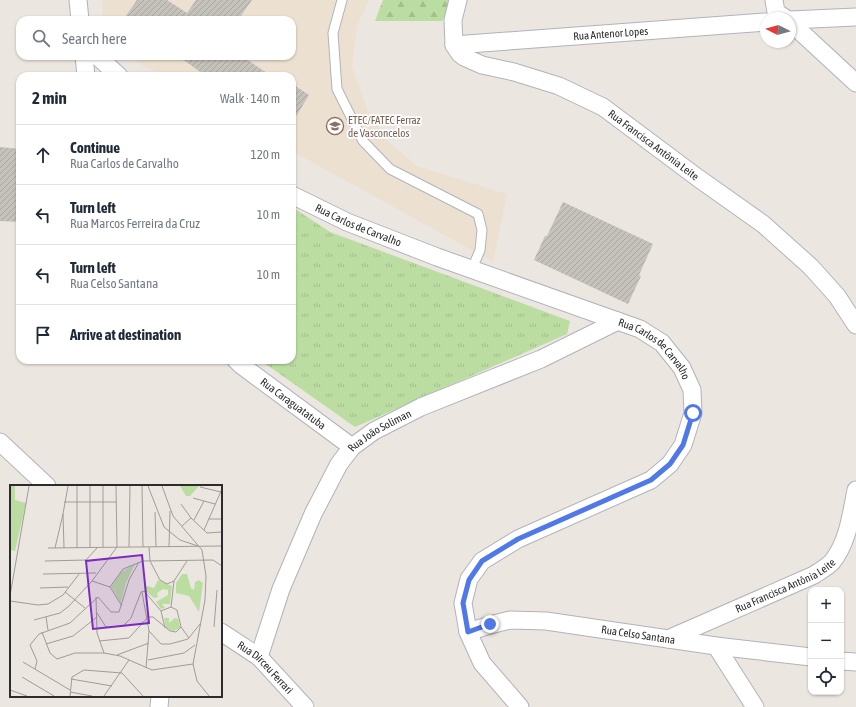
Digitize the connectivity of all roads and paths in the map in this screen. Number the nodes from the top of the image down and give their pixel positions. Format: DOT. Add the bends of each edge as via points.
graph roads {
  1 [pos="78,0"];
  2 [pos="342,0"];
  3 [pos="458,0"];
  4 [pos="774,0"];
  5 [pos="776,12"];
  6 [pos="80,16"];
  7 [pos="856,17"];
  8 [pos="796,21"];
  9 [pos="760,22"];
  10 [pos="796,27"];
  11 [pos="454,45"];
  12 [pos="84,60"];
  13 [pos="101,60"];
  14 [pos="86,72"];
  15 [pos="115,72"];
  16 [pos="856,83"];
  17 [pos="296,198"];
  18 [pos="472,269"];
  19 [pos="618,321"];
  20 [pos="856,325"];
  21 [pos="240,364"];
  22 [pos="0,442"];
  23 [pos="352,447"];
  24 [pos="46,485"];
  25 [pos="856,490"];
  26 [pos="468,632"];
  27 [pos="222,633"];
  28 [pos="668,639"];
  29 [pos="716,646"];
  30 [pos="259,657"];
  31 [pos="808,658"];
  32 [pos="844,661"];
  33 [pos="856,662"];
  34 [pos="160,697"];
  35 [pos="159,707"];
  36 [pos="305,707"];
  37 [pos="520,707"];
  38 [pos="755,707"];
  1 -- 6 [label="street"];
  2 -- 18 [label="lane" via="333,33 337,89 363,141 390,169 478,214 482,230 480,250"];
  3 -- 11 [label="street" via="453,20"];
  4 -- 5 [label="street"];
  7 -- 8 [label="street"];
  9 -- 11 [label="street, Rua Antenor Lopes"];
  10 -- 16 [label="street"];
  11 -- 20 [label="street, Rua Francisca Antônia Leite" via="468,60 559,86 603,108 763,224 811,267 837,296"];
  12 -- 14 [label="street"];
  13 -- 15 [label="street"];
  17 -- 18 [label="street, Rua Carlos de Carvalho" via="347,222"];
  18 -- 19 [label="street, Rua Carlos de Carvalho"];
  19 -- 23 [label="street, Rua João Soliman" via="541,359 421,407 374,431"];
  19 -- 26 [label="street, Rua Carlos de Carvalho" via="640,329 662,342 682,368 692,390 693,413 683,445 670,464 651,480 518,539 482,561 469,580 463,603"];
  21 -- 23 [label="street, Rua Caraguatatuba"];
  22 -- 24 [label="street"];
  23 -- 30 [label="street, Rua João Soliman" via="339,464 313,514 282,589"];
  25 -- 28 [label="street, Rua Francisca Antônia Leite" via="844,543 831,563 814,575"];
  26 -- 28 [label="street, Rua Celso Santana" via="510,620 546,621"];
  26 -- 37 [label="street" via="482,663"];
  27 -- 30 [label="street, Rua Dirceu Ferrari"];
  28 -- 29 [label="street, Rua Celso Santana"];
  29 -- 31 [label="street, Rua Celso Santana"];
  29 -- 38 [label="street"];
  30 -- 36 [label="street, Rua Dirceu Ferrari"];
  32 -- 33 [label="street"];
  34 -- 35 [label="street"];
}
